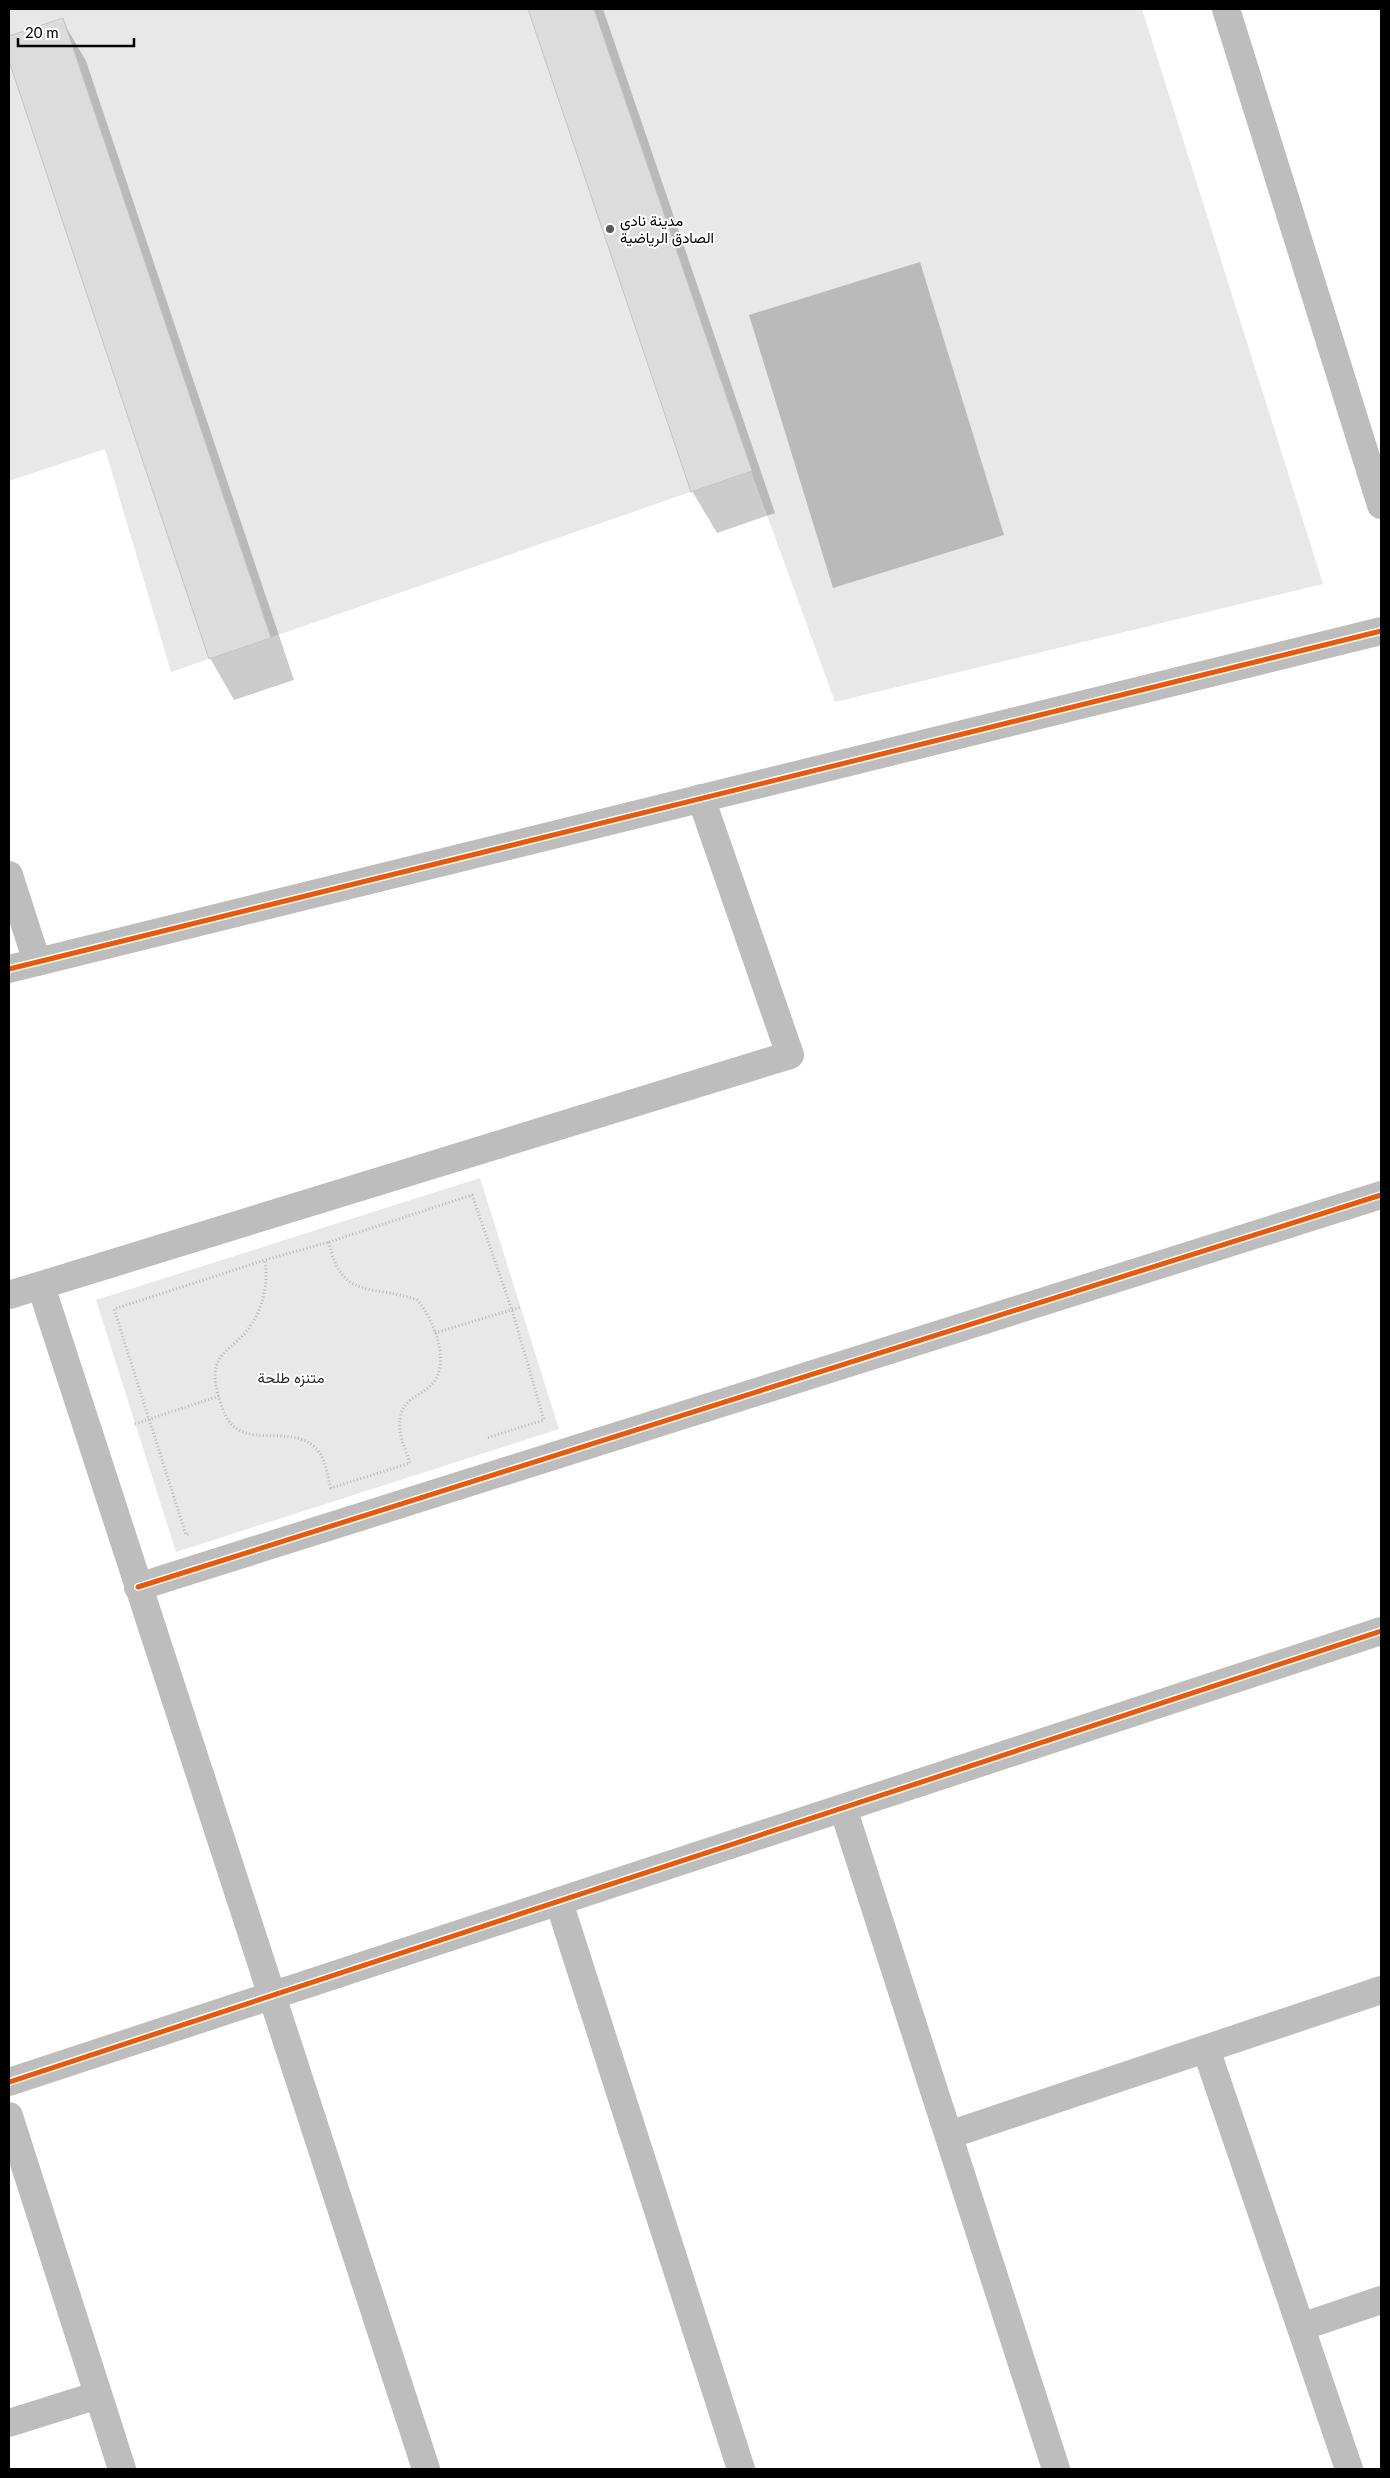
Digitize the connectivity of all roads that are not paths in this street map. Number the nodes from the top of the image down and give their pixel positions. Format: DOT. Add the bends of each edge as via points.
graph roads {
  1 [pos="1226,9"];
  2 [pos="1381,505"];
  3 [pos="1381,631"];
  4 [pos="701,798"];
  5 [pos="9,875"];
  6 [pos="36,962"];
  7 [pos="9,969"];
  8 [pos="1381,1195"];
  9 [pos="41,1286"];
  10 [pos="9,1296"];
  11 [pos="138,1587"];
  12 [pos="1381,1631"];
  13 [pos="843,1808"];
  14 [pos="559,1902"];
  15 [pos="1381,1990"];
  16 [pos="272,1996"];
  17 [pos="1206,2048"];
  18 [pos="9,2082"];
  19 [pos="9,2116"];
  20 [pos="949,2135"];
  21 [pos="1381,2300"];
  22 [pos="1300,2327"];
  23 [pos="98,2396"];
  24 [pos="9,2424"];
  25 [pos="122,2469"];
  26 [pos="426,2469"];
  27 [pos="741,2469"];
  28 [pos="1056,2469"];
  29 [pos="1349,2469"];
  1 -- 2 [label="street"];
  3 -- 4 [label="street"];
  4 -- 6 [label="street"];
  4 -- 9 [label="street" via="790,1055"];
  5 -- 6 [label="street"];
  6 -- 7 [label="street"];
  8 -- 11 [label="street"];
  9 -- 10 [label="street"];
  9 -- 11 [label="street"];
  11 -- 16 [label="street"];
  12 -- 13 [label="street"];
  13 -- 14 [label="street"];
  13 -- 20 [label="street"];
  14 -- 16 [label="street"];
  14 -- 27 [label="street"];
  15 -- 17 [label="street"];
  16 -- 18 [label="street"];
  16 -- 26 [label="street"];
  17 -- 20 [label="street"];
  17 -- 22 [label="street"];
  19 -- 23 [label="street"];
  20 -- 28 [label="street"];
  21 -- 22 [label="street"];
  22 -- 29 [label="street"];
  23 -- 24 [label="street"];
  23 -- 25 [label="street"];
}
